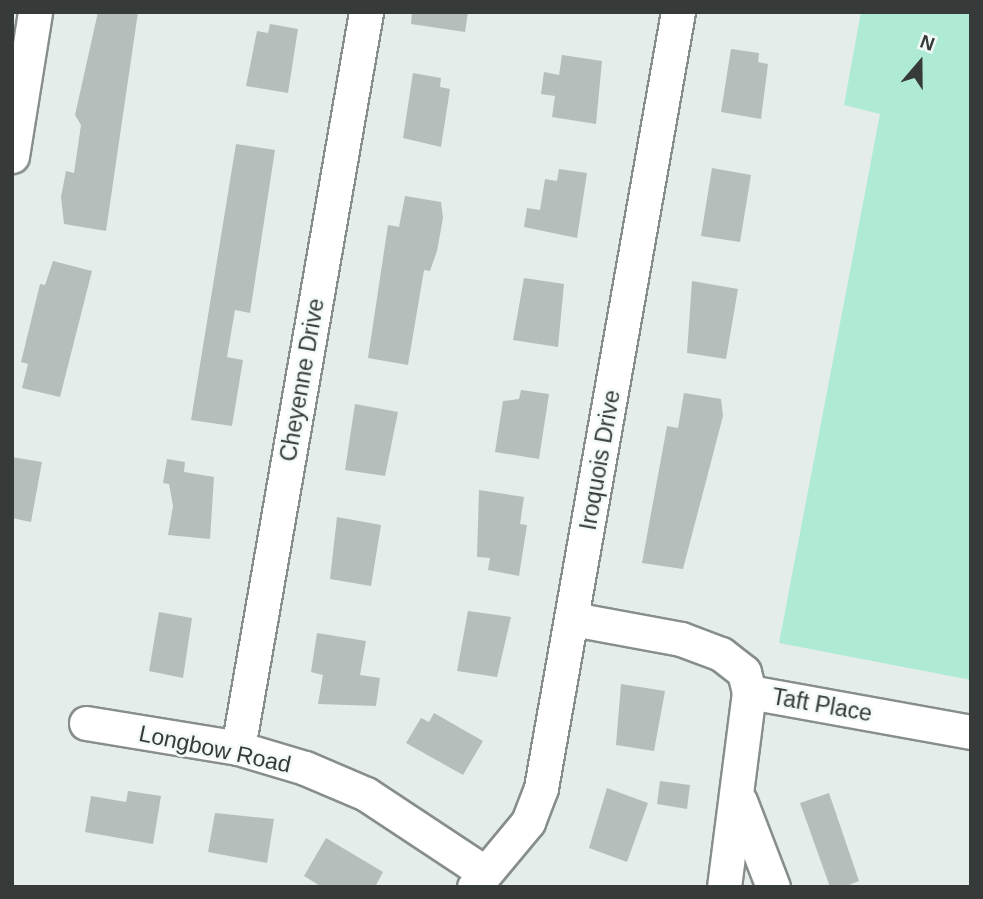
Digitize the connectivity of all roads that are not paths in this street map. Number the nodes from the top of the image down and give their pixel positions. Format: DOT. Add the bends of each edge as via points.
graph roads {
  1 [pos="35,12"];
  2 [pos="366,12"];
  3 [pos="678,12"];
  4 [pos="12,156"];
  5 [pos="573,619"];
  6 [pos="749,692"];
  7 [pos="86,723"];
  8 [pos="971,732"];
  9 [pos="238,748"];
  10 [pos="740,800"];
  11 [pos="479,879"];
  12 [pos="724,887"];
  13 [pos="773,887"];
  1 -- 4 [label="street"];
  2 -- 9 [label="street, Cheyenne Drive"];
  3 -- 5 [label="street, Iroquois Drive"];
  5 -- 6 [label="street, Taft Place" via="681,639 722,654 744,672"];
  5 -- 11 [label="street, Iroquois Drive" via="541,788 528,822"];
  6 -- 8 [label="street, Taft Place"];
  6 -- 10 [label="street"];
  7 -- 9 [label="street, Longbow Road"];
  9 -- 11 [label="street, Longbow Road" via="366,794"];
  10 -- 12 [label="street"];
  10 -- 13 [label="street"];
}
